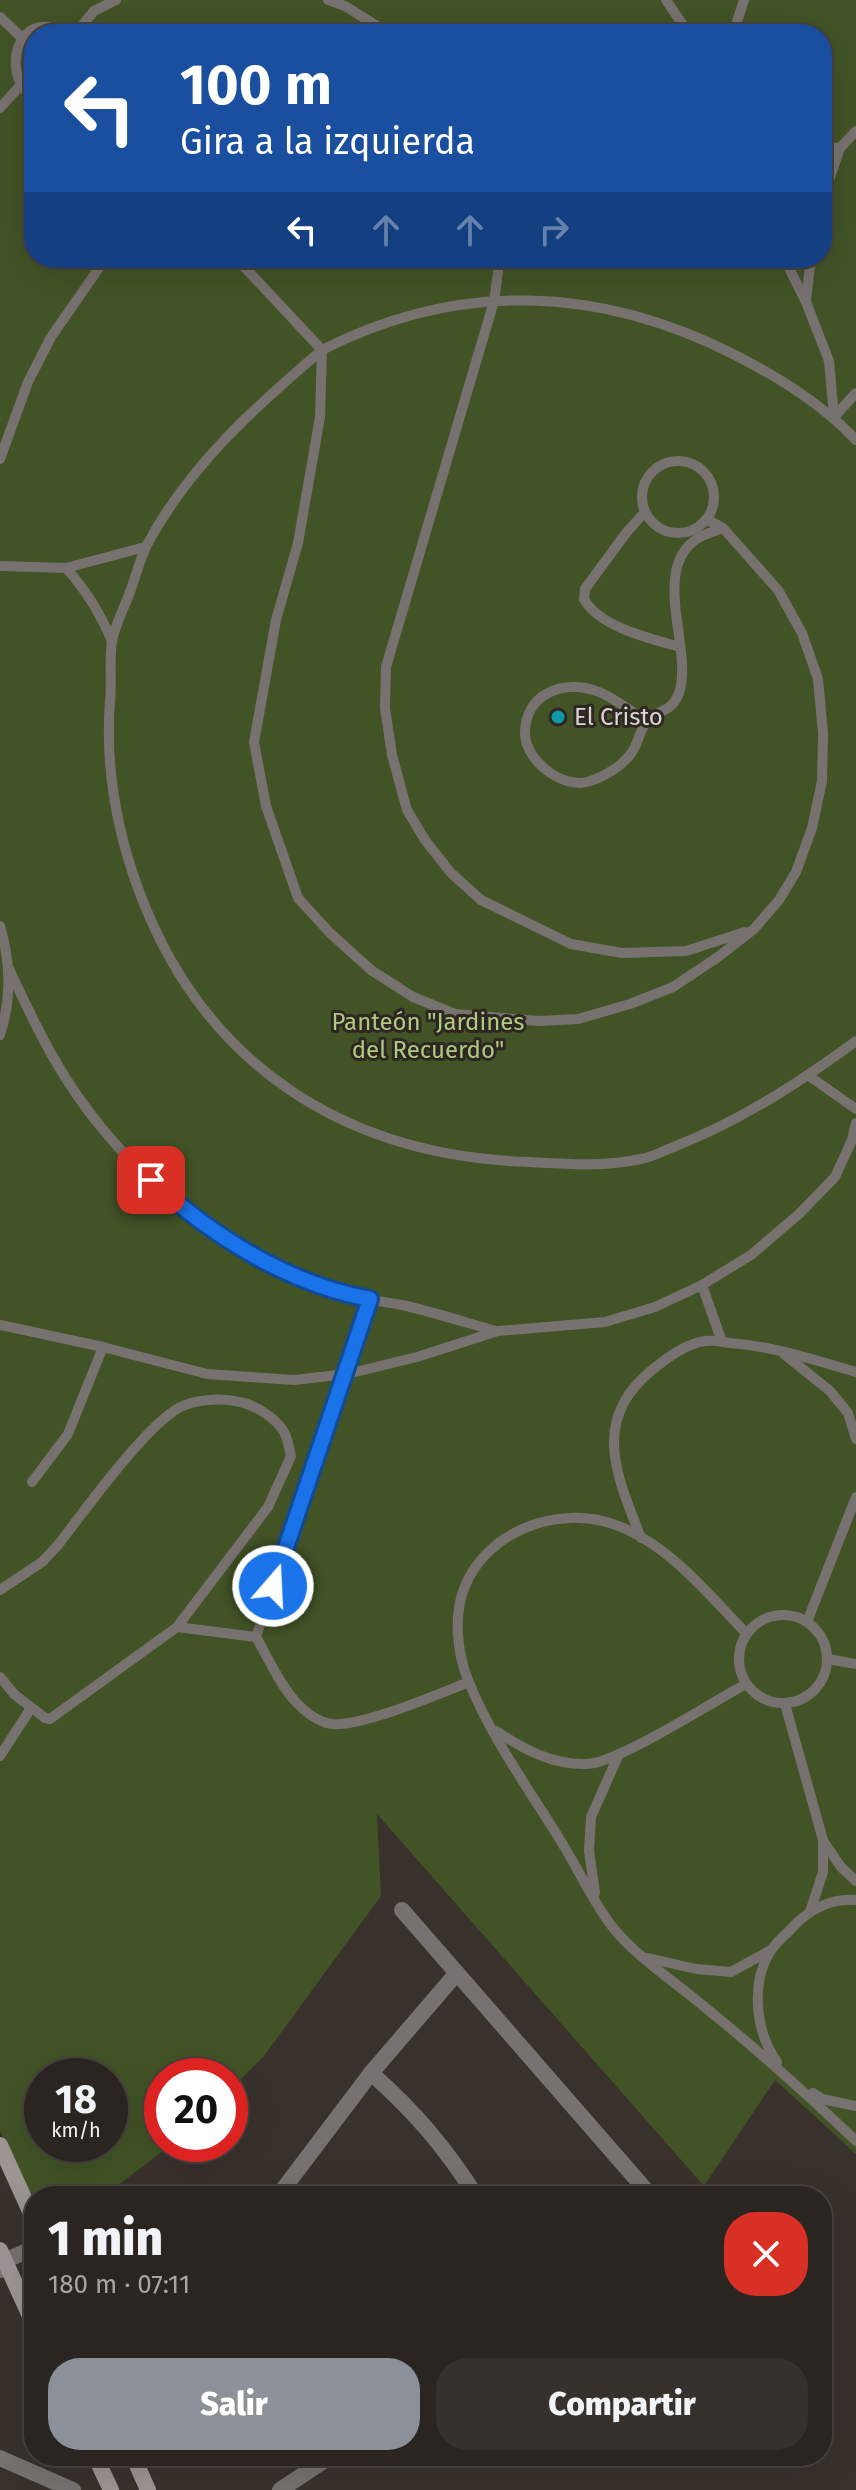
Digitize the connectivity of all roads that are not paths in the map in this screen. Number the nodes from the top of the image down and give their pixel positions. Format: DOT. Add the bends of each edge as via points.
graph roads {
  1 [pos="116,0"];
  2 [pos="328,0"];
  3 [pos="666,0"];
  4 [pos="744,0"];
  5 [pos="0,17"];
  6 [pos="83,24"];
  7 [pos="374,24"];
  8 [pos="682,24"];
  9 [pos="736,24"];
  10 [pos="24,33"];
  11 [pos="19,35"];
  12 [pos="18,88"];
  13 [pos="24,91"];
  14 [pos="0,108"];
  15 [pos="856,131"];
  16 [pos="832,148"];
  17 [pos="840,148"];
  18 [pos="832,172"];
  19 [pos="99,268"];
  20 [pos="245,268"];
  21 [pos="499,268"];
  22 [pos="789,268"];
  23 [pos="810,268"];
  24 [pos="494,301"];
  25 [pos="806,302"];
  26 [pos="322,350"];
  27 [pos="856,393"];
  28 [pos="834,417"];
  29 [pos="856,440"];
  30 [pos="0,459"];
  31 [pos="644,513"];
  32 [pos="708,520"];
  33 [pos="723,528"];
  34 [pos="145,547"];
  35 [pos="0,566"];
  36 [pos="66,568"];
  37 [pos="112,641"];
  38 [pos="680,647"];
  39 [pos="646,721"];
  40 [pos="0,926"];
  41 [pos="754,929"];
  42 [pos="9,969"];
  43 [pos="0,1035"];
  44 [pos="856,1041"];
  45 [pos="809,1076"];
  46 [pos="856,1109"];
  47 [pos="856,1123"];
  48 [pos="702,1285"];
  49 [pos="370,1299"];
  50 [pos="0,1325"];
  51 [pos="498,1331"];
  52 [pos="722,1342"];
  53 [pos="103,1347"];
  54 [pos="779,1351"];
  55 [pos="856,1372"];
  56 [pos="347,1374"];
  57 [pos="856,1439"];
  58 [pos="32,1482"];
  59 [pos="856,1497"];
  60 [pos="641,1538"];
  61 [pos="0,1590"];
  62 [pos="807,1622"];
  63 [pos="177,1627"];
  64 [pos="747,1634"];
  65 [pos="256,1637"];
  66 [pos="828,1659"];
  67 [pos="856,1664"];
  68 [pos="0,1677"];
  69 [pos="469,1682"];
  70 [pos="746,1684"];
  71 [pos="785,1704"];
  72 [pos="31,1708"];
  73 [pos="490,1727"];
  74 [pos="619,1754"];
  75 [pos="0,1756"];
  76 [pos="823,1840"];
  77 [pos="856,1881"];
  78 [pos="596,1898"];
  79 [pos="856,1900"];
  80 [pos="402,1910"];
  81 [pos="810,1912"];
  82 [pos="771,1950"];
  83 [pos="646,1958"];
  84 [pos="456,1974"];
  85 [pos="783,2072"];
  86 [pos="371,2073"];
  87 [pos="856,2106"];
  88 [pos="856,2141"];
  89 [pos="0,2145"];
  90 [pos="286,2186"];
  91 [pos="470,2186"];
  92 [pos="642,2186"];
  93 [pos="24,2198"];
  94 [pos="24,2252"];
  95 [pos="1,2261"];
  96 [pos="24,2306"];
  97 [pos="0,2458"];
  98 [pos="100,2466"];
  99 [pos="137,2466"];
  100 [pos="316,2466"];
  101 [pos="73,2490"];
  102 [pos="111,2490"];
  103 [pos="148,2490"];
  104 [pos="280,2490"];
  1 -- 6 [label="lane" via="94,11"];
  2 -- 7 [label="lane"];
  3 -- 8 [label="lane"];
  4 -- 9 [label="lane"];
  5 -- 11 [label="lane"];
  10 -- 11 [label="lane"];
  11 -- 12 [label="lane" via="9,55 9,71"];
  12 -- 13 [label="lane"];
  12 -- 14 [label="lane"];
  15 -- 17 [label="lane"];
  16 -- 17 [label="lane"];
  17 -- 18 [label="lane"];
  19 -- 30 [label="lane" via="51,337"];
  20 -- 26 [label="lane"];
  21 -- 24 [label="lane"];
  22 -- 25 [label="lane"];
  23 -- 25 [label="lane"];
  24 -- 26 [label="lane" via="382,324"];
  24 -- 28 [label="lane" via="585,304 696,335"];
  24 -- 41 [label="lane" via="386,667 385,708 407,810 451,873 481,900 571,944 622,953 686,951"];
  25 -- 28 [label="lane" via="829,361"];
  26 -- 34 [label="lane" via="228,433"];
  26 -- 41 [label="lane" via="320,417 254,742 266,806 298,898 371,970 413,997 455,1014 499,1019 578,1019 630,1004 673,987"];
  27 -- 28 [label="lane"];
  28 -- 29 [label="lane"];
  31 -- 32 [label="lane" via="661,531 686,534"];
  31 -- 32 [label="lane" via="641,494 647,476 662,463 682,460 700,467 712,483 715,502"];
  31 -- 38 [label="lane" via="585,589 584,599 597,614 634,634"];
  32 -- 33 [label="lane"];
  33 -- 38 [label="lane" via="699,537 686,549 677,571 674,611"];
  33 -- 41 [label="lane" via="778,590 802,633 818,679 823,733 822,781 812,828 796,872"];
  34 -- 36 [label="lane"];
  34 -- 37 [label="lane"];
  35 -- 36 [label="lane"];
  36 -- 37 [label="lane" via="92,600"];
  37 -- 45 [label="lane" via="108,764 117,823 148,916 193,998 219,1030 256,1067 304,1100 422,1150 488,1161 593,1165 643,1159 696,1138"];
  38 -- 39 [label="lane" via="682,683 675,704"];
  39 -- 39 [label="lane" via="631,754 601,778 579,784 554,776 536,760 525,736 541,695 563,687 597,691"];
  40 -- 42 [label="lane"];
  42 -- 43 [label="lane"];
  42 -- 49 [label="lane" via="66,1078 130,1161 214,1232 333,1292"];
  44 -- 45 [label="lane"];
  45 -- 46 [label="lane"];
  47 -- 48 [label="lane" via="835,1177 751,1255"];
  48 -- 51 [label="lane" via="605,1322"];
  48 -- 52 [label="lane"];
  49 -- 51 [label="lane"];
  49 -- 56 [label="lane"];
  50 -- 53 [label="lane"];
  51 -- 56 [label="lane"];
  52 -- 54 [label="lane"];
  52 -- 60 [label="lane" via="705,1341 671,1354 621,1405 612,1438 620,1483"];
  53 -- 56 [label="lane" via="207,1374 294,1380"];
  53 -- 58 [label="lane" via="68,1434"];
  54 -- 55 [label="lane"];
  54 -- 57 [label="lane" via="830,1391 848,1413"];
  56 -- 65 [label="lane"];
  59 -- 62 [label="lane"];
  60 -- 64 [label="lane" via="669,1556"];
  60 -- 69 [label="lane" via="584,1518 547,1520 516,1530 495,1546 464,1586 459,1654"];
  61 -- 63 [label="lane" via="42,1562 159,1421 183,1405 209,1400 250,1404 285,1432 291,1456 268,1507"];
  62 -- 64 [label="lane" via="781,1615"];
  62 -- 66 [label="lane" via="820,1634"];
  63 -- 65 [label="lane"];
  63 -- 72 [label="lane" via="55,1718"];
  64 -- 70 [label="lane" via="739,1655"];
  65 -- 69 [label="lane" via="296,1702 331,1724 350,1723"];
  66 -- 67 [label="lane"];
  66 -- 71 [label="lane" via="819,1687"];
  68 -- 72 [label="lane"];
  69 -- 73 [label="lane"];
  70 -- 71 [label="lane" via="759,1697"];
  70 -- 74 [label="lane"];
  71 -- 76 [label="lane"];
  72 -- 75 [label="lane"];
  73 -- 74 [label="lane" via="529,1753 558,1760 588,1764"];
  73 -- 78 [label="lane"];
  74 -- 78 [label="lane" via="591,1817 589,1851"];
  76 -- 77 [label="lane"];
  76 -- 81 [label="lane" via="823,1872"];
  78 -- 83 [label="lane" via="614,1930"];
  79 -- 81 [label="lane"];
  80 -- 84 [label="street"];
  81 -- 82 [label="lane"];
  82 -- 83 [label="lane" via="731,1972"];
  82 -- 85 [label="lane" via="759,1982 759,2022"];
  83 -- 85 [label="lane"];
  84 -- 86 [label="street"];
  84 -- 92 [label="street"];
  85 -- 87 [label="lane" via="822,2099"];
  85 -- 88 [label="lane"];
  86 -- 90 [label="street"];
  86 -- 91 [label="street" via="419,2118"];
  89 -- 93 [label="main road"];
  94 -- 95 [label="street"];
  95 -- 96 [label="main road"];
  97 -- 101 [label="street"];
  98 -- 102 [label="main road"];
  99 -- 103 [label="main road"];
  100 -- 104 [label="street"];
}
